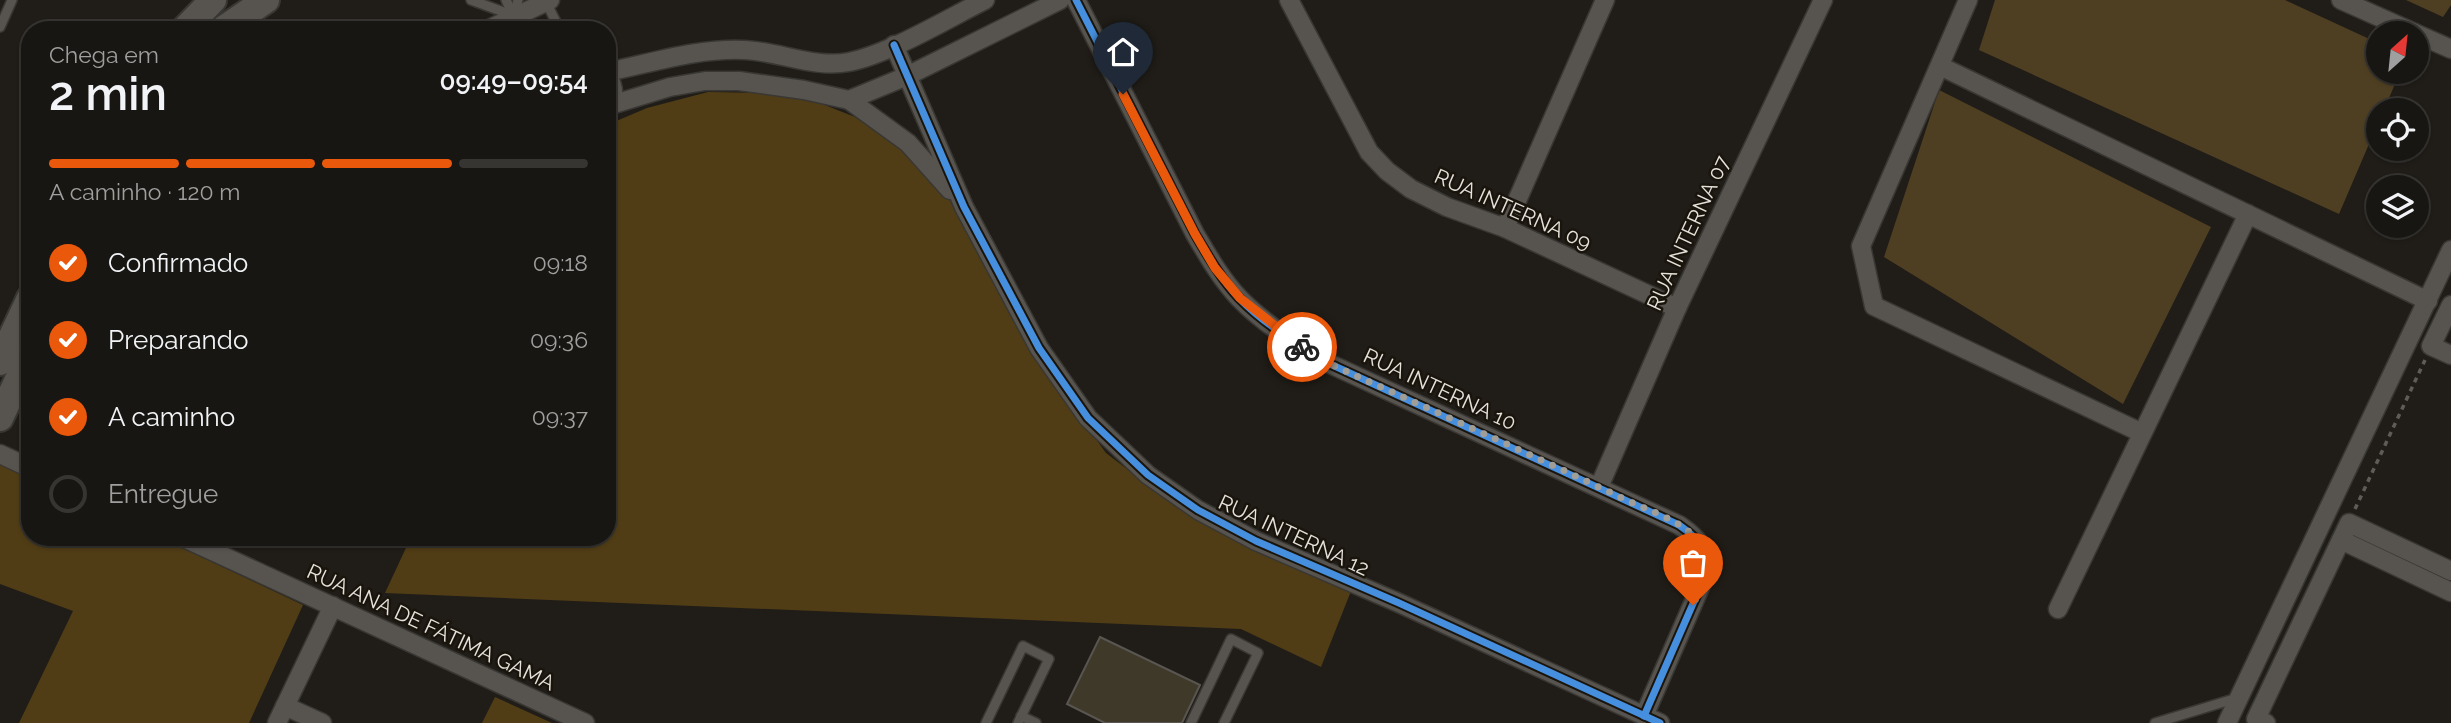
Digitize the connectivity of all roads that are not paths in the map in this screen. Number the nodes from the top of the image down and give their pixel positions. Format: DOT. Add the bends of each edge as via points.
graph roads {
  1 [pos="12,0"];
  2 [pos="213,0"];
  3 [pos="266,0"];
  4 [pos="471,0"];
  5 [pos="985,0"];
  6 [pos="1060,0"];
  7 [pos="1076,0"];
  8 [pos="1605,0"];
  9 [pos="1823,0"];
  10 [pos="1968,0"];
  11 [pos="2341,0"];
  12 [pos="547,1"];
  13 [pos="1294,4"];
  14 [pos="514,11"];
  15 [pos="193,21"];
  16 [pos="235,21"];
  17 [pos="556,21"];
  18 [pos="2387,21"];
  19 [pos="0,27"];
  20 [pos="2429,40"];
  21 [pos="894,45"];
  22 [pos="2451,49"];
  23 [pos="1940,66"];
  24 [pos="616,72"];
  25 [pos="907,76"];
  26 [pos="849,100"];
  27 [pos="616,106"];
  28 [pos="964,207"];
  29 [pos="2248,214"];
  30 [pos="1504,228"];
  31 [pos="2451,250"];
  32 [pos="2428,301"];
  33 [pos="2451,305"];
  34 [pos="1677,308"];
  35 [pos="21,317"];
  36 [pos="2451,355"];
  37 [pos="0,362"];
  38 [pos="21,373"];
  39 [pos="0,418"];
  40 [pos="2143,433"];
  41 [pos="0,454"];
  42 [pos="21,463"];
  43 [pos="1599,487"];
  44 [pos="2341,540"];
  45 [pos="202,546"];
  46 [pos="2451,571"];
  47 [pos="2451,592"];
  48 [pos="333,606"];
  49 [pos="2058,609"];
  50 [pos="2240,697"];
  51 [pos="285,706"];
  52 [pos="1652,719"];
  53 [pos="1019,720"];
  54 [pos="2261,721"];
  55 [pos="277,723"];
  56 [pos="322,723"];
  57 [pos="585,723"];
  58 [pos="986,723"];
  59 [pos="1036,723"];
  60 [pos="1191,723"];
  61 [pos="1224,723"];
  62 [pos="2155,723"];
  63 [pos="2227,723"];
  1 -- 19 [label="lane"];
  2 -- 15 [label="main road"];
  3 -- 16 [label="main road"];
  4 -- 14 [label="lane"];
  5 -- 21 [label="street"];
  6 -- 25 [label="street"];
  7 -- 43 [label="street, RUA INTERNA 10" via="1195,234 1240,298 1292,341 1328,363"];
  8 -- 30 [label="street"];
  9 -- 34 [label="street, RUA INTERNA 07"];
  10 -- 23 [label="street"];
  11 -- 18 [label="street"];
  12 -- 14 [label="street"];
  12 -- 17 [label="lane"];
  13 -- 30 [label="street, RUA INTERNA 09" via="1369,152 1411,188"];
  20 -- 22 [label="street"];
  21 -- 24 [label="street" via="832,64 743,50 687,54"];
  21 -- 25 [label="street, RUA INTERNA 12"];
  23 -- 29 [label="street"];
  23 -- 40 [label="street" via="1861,246 1874,306"];
  25 -- 26 [label="street"];
  25 -- 28 [label="street, RUA INTERNA 12"];
  26 -- 27 [label="street" via="804,90 705,80"];
  26 -- 28 [label="street, RUA INTERNA 12" via="908,143"];
  28 -- 52 [label="street, RUA INTERNA 12" via="1039,348 1088,418 1147,475 1198,510 1256,541"];
  29 -- 32 [label="street"];
  29 -- 40 [label="street"];
  30 -- 34 [label="street, RUA INTERNA 09"];
  31 -- 32 [label="street"];
  32 -- 50 [label="street"];
  33 -- 36 [label="street" via="2431,346"];
  34 -- 43 [label="street, RUA INTERNA 07"];
  35 -- 37 [label="main road"];
  38 -- 39 [label="main road"];
  40 -- 49 [label="street"];
  41 -- 42 [label="street"];
  43 -- 52 [label="street, RUA INTERNA 10" via="1693,535 1707,565"];
  44 -- 46 [label="street" via="2349,523"];
  44 -- 47 [label="street"];
  44 -- 54 [label="street"];
  45 -- 48 [label="street, RUA ANA DE FÁTIMA GAMA"];
  48 -- 51 [label="street"];
  48 -- 57 [label="street, RUA ANA DE FÁTIMA GAMA"];
  50 -- 62 [label="lane"];
  50 -- 63 [label="street"];
  51 -- 55 [label="street"];
  51 -- 56 [label="street"];
  53 -- 58 [label="lane" via="1049,659 1023,646"];
  53 -- 59 [label="lane"];
  60 -- 61 [label="lane" via="1231,639 1258,653"];
}
